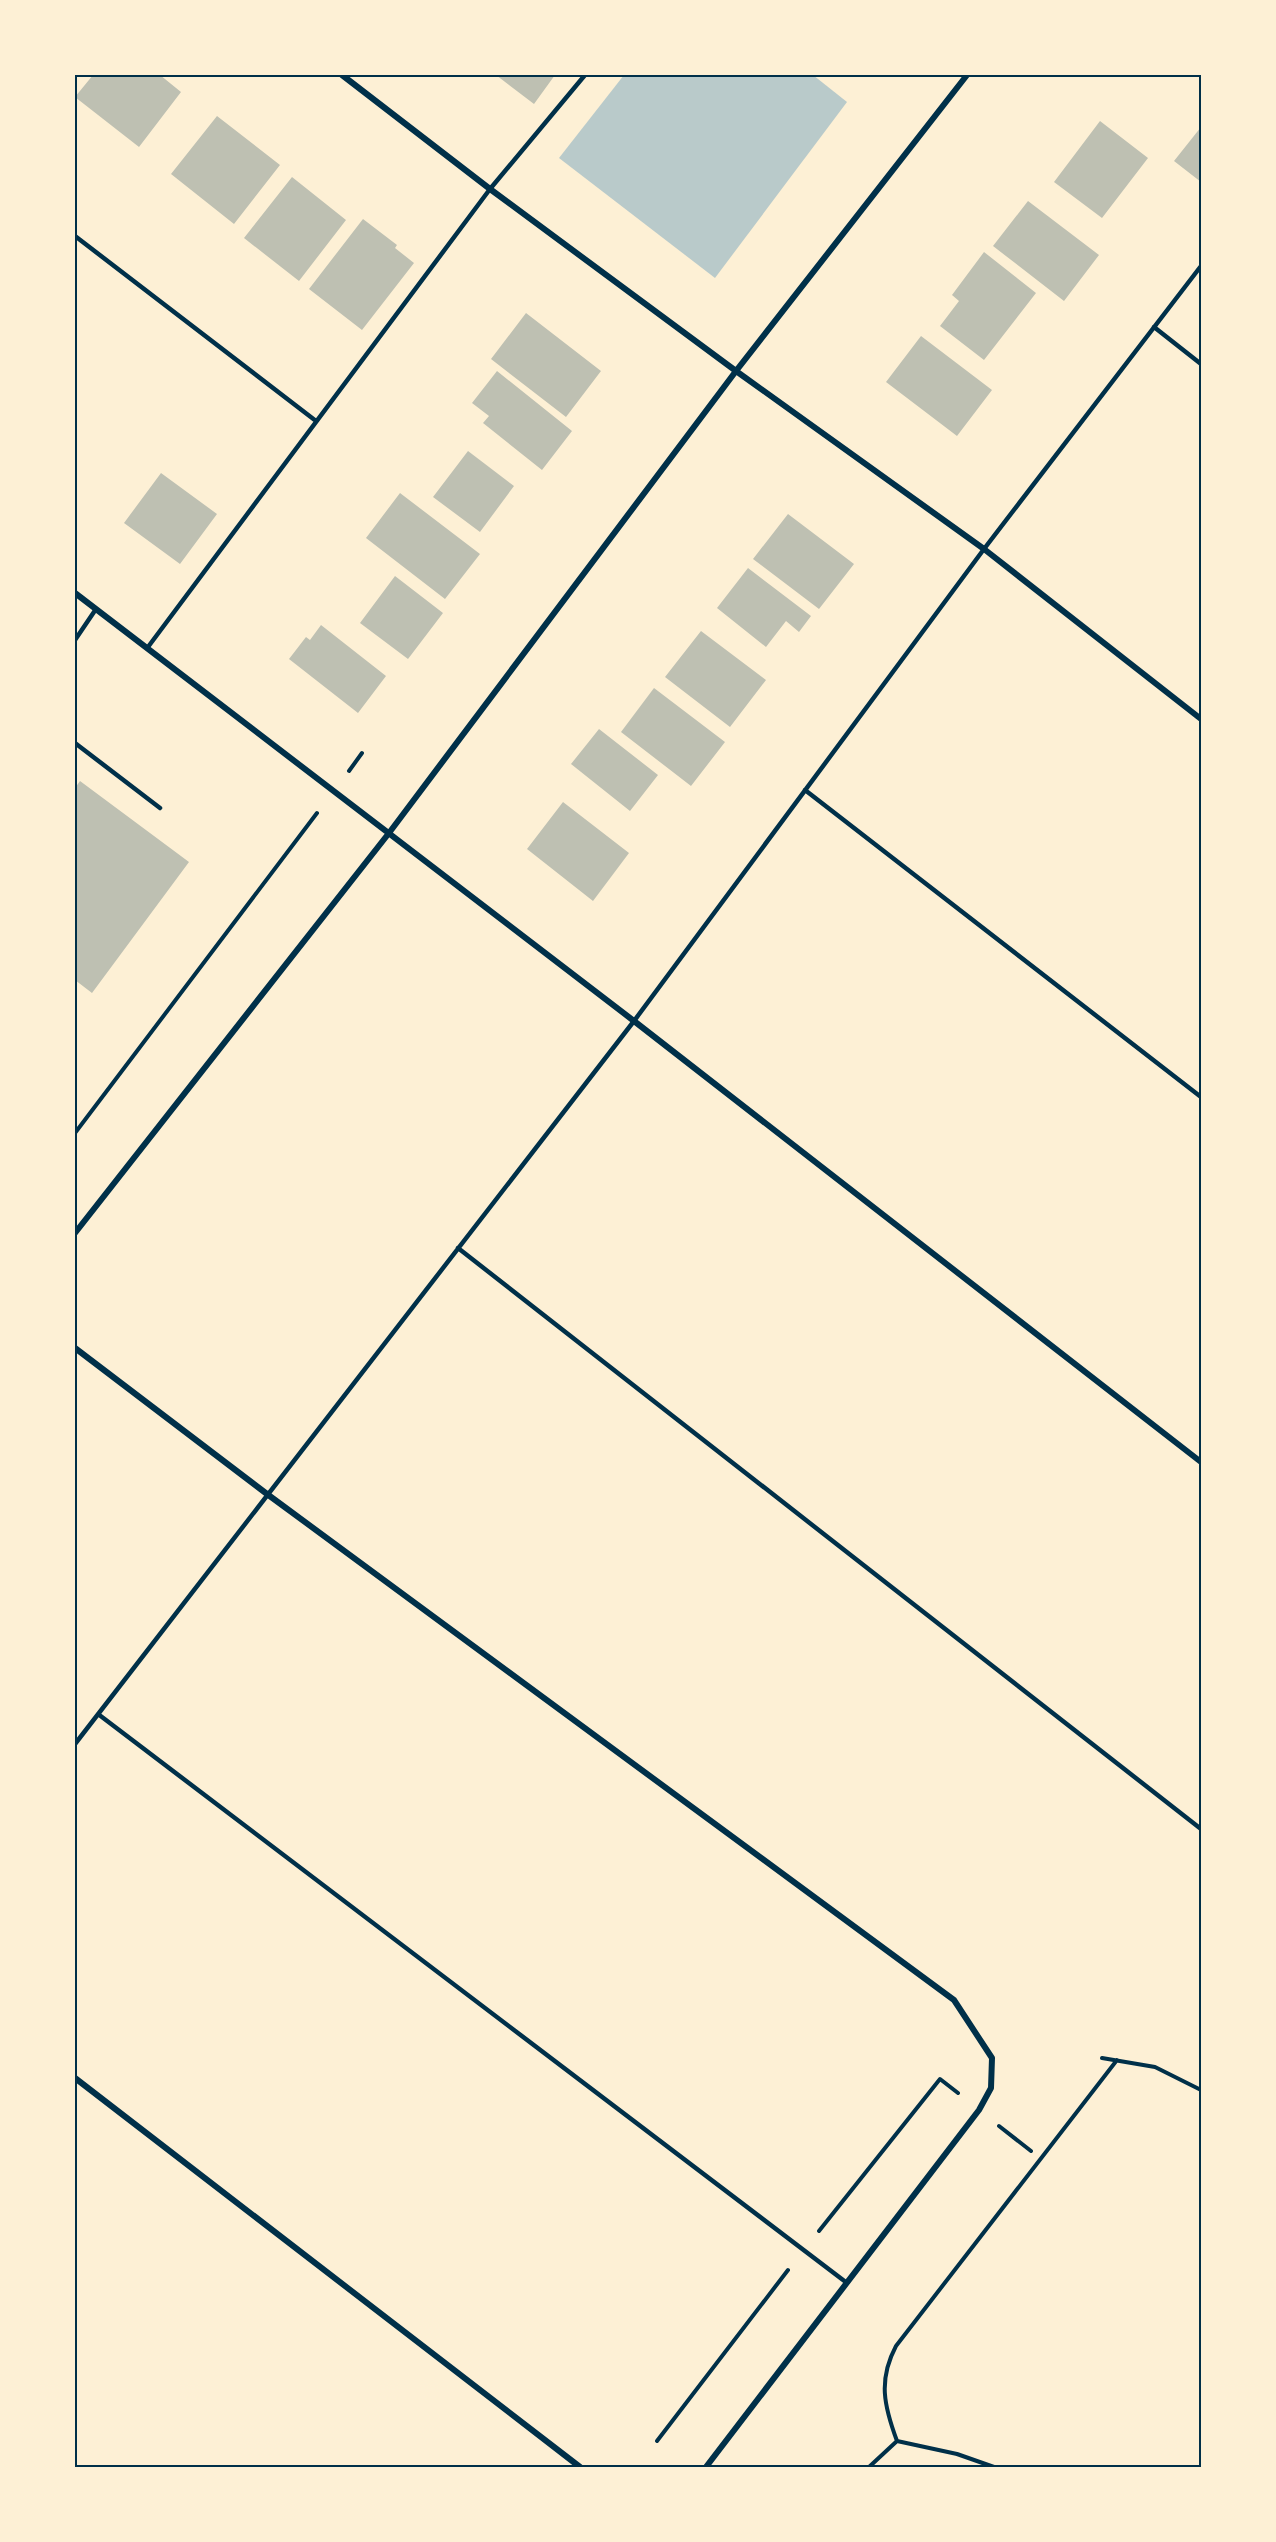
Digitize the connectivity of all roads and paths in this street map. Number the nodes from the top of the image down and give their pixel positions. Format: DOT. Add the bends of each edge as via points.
graph roads {
  1 [pos="342,75"];
  2 [pos="585,75"];
  3 [pos="967,75"];
  4 [pos="490,189"];
  5 [pos="75,236"];
  6 [pos="1201,266"];
  7 [pos="1154,327"];
  8 [pos="1201,363"];
  9 [pos="736,371"];
  10 [pos="316,421"];
  11 [pos="984,549"];
  12 [pos="75,592"];
  13 [pos="96,609"];
  14 [pos="75,640"];
  15 [pos="148,647"];
  16 [pos="1201,719"];
  17 [pos="75,743"];
  18 [pos="362,753"];
  19 [pos="805,790"];
  20 [pos="334,792"];
  21 [pos="160,808"];
  22 [pos="389,833"];
  23 [pos="634,1021"];
  24 [pos="1201,1097"];
  25 [pos="75,1133"];
  26 [pos="75,1233"];
  27 [pos="458,1248"];
  28 [pos="75,1348"];
  29 [pos="1201,1462"];
  30 [pos="267,1494"];
  31 [pos="98,1714"];
  32 [pos="75,1744"];
  33 [pos="1201,1828"];
  34 [pos="1102,2058"];
  35 [pos="1117,2060"];
  36 [pos="75,2078"];
  37 [pos="1201,2090"];
  38 [pos="979,2110"];
  39 [pos="1031,2151"];
  40 [pos="804,2250"];
  41 [pos="847,2283"];
  42 [pos="657,2441"];
  43 [pos="897,2441"];
  44 [pos="580,2467"];
  45 [pos="706,2467"];
  46 [pos="869,2467"];
  47 [pos="994,2467"];
  1 -- 4 [label="street"];
  2 -- 4 [label="lane"];
  3 -- 9 [label="street"];
  4 -- 9 [label="street"];
  4 -- 10 [label="lane"];
  5 -- 10 [label="lane"];
  6 -- 7 [label="lane"];
  7 -- 8 [label="lane"];
  7 -- 11 [label="lane"];
  9 -- 11 [label="street"];
  9 -- 22 [label="street"];
  10 -- 15 [label="lane"];
  11 -- 16 [label="street"];
  11 -- 19 [label="lane"];
  12 -- 13 [label="street"];
  13 -- 14 [label="lane"];
  13 -- 15 [label="street"];
  15 -- 20 [label="street"];
  17 -- 21 [label="lane"];
  18 -- 20 [label="path"];
  19 -- 23 [label="lane"];
  19 -- 24 [label="lane"];
  20 -- 22 [label="street"];
  20 -- 25 [label="path"];
  22 -- 23 [label="street"];
  22 -- 26 [label="street"];
  23 -- 27 [label="lane"];
  23 -- 29 [label="street"];
  27 -- 30 [label="lane"];
  27 -- 33 [label="lane"];
  28 -- 30 [label="street"];
  30 -- 31 [label="lane"];
  30 -- 38 [label="street" via="954,2000 992,2058 991,2088"];
  31 -- 32 [label="lane"];
  31 -- 40 [label="lane"];
  34 -- 35 [label="path"];
  35 -- 37 [label="path" via="1155,2067"];
  35 -- 43 [label="path" via="896,2346 885,2370 884,2386 887,2415"];
  36 -- 44 [label="street"];
  38 -- 39 [label="path"];
  38 -- 40 [label="path" via="940,2079"];
  38 -- 41 [label="street"];
  40 -- 41 [label="lane"];
  40 -- 42 [label="path"];
  41 -- 45 [label="street"];
  43 -- 46 [label="path"];
  43 -- 47 [label="path"];
}
